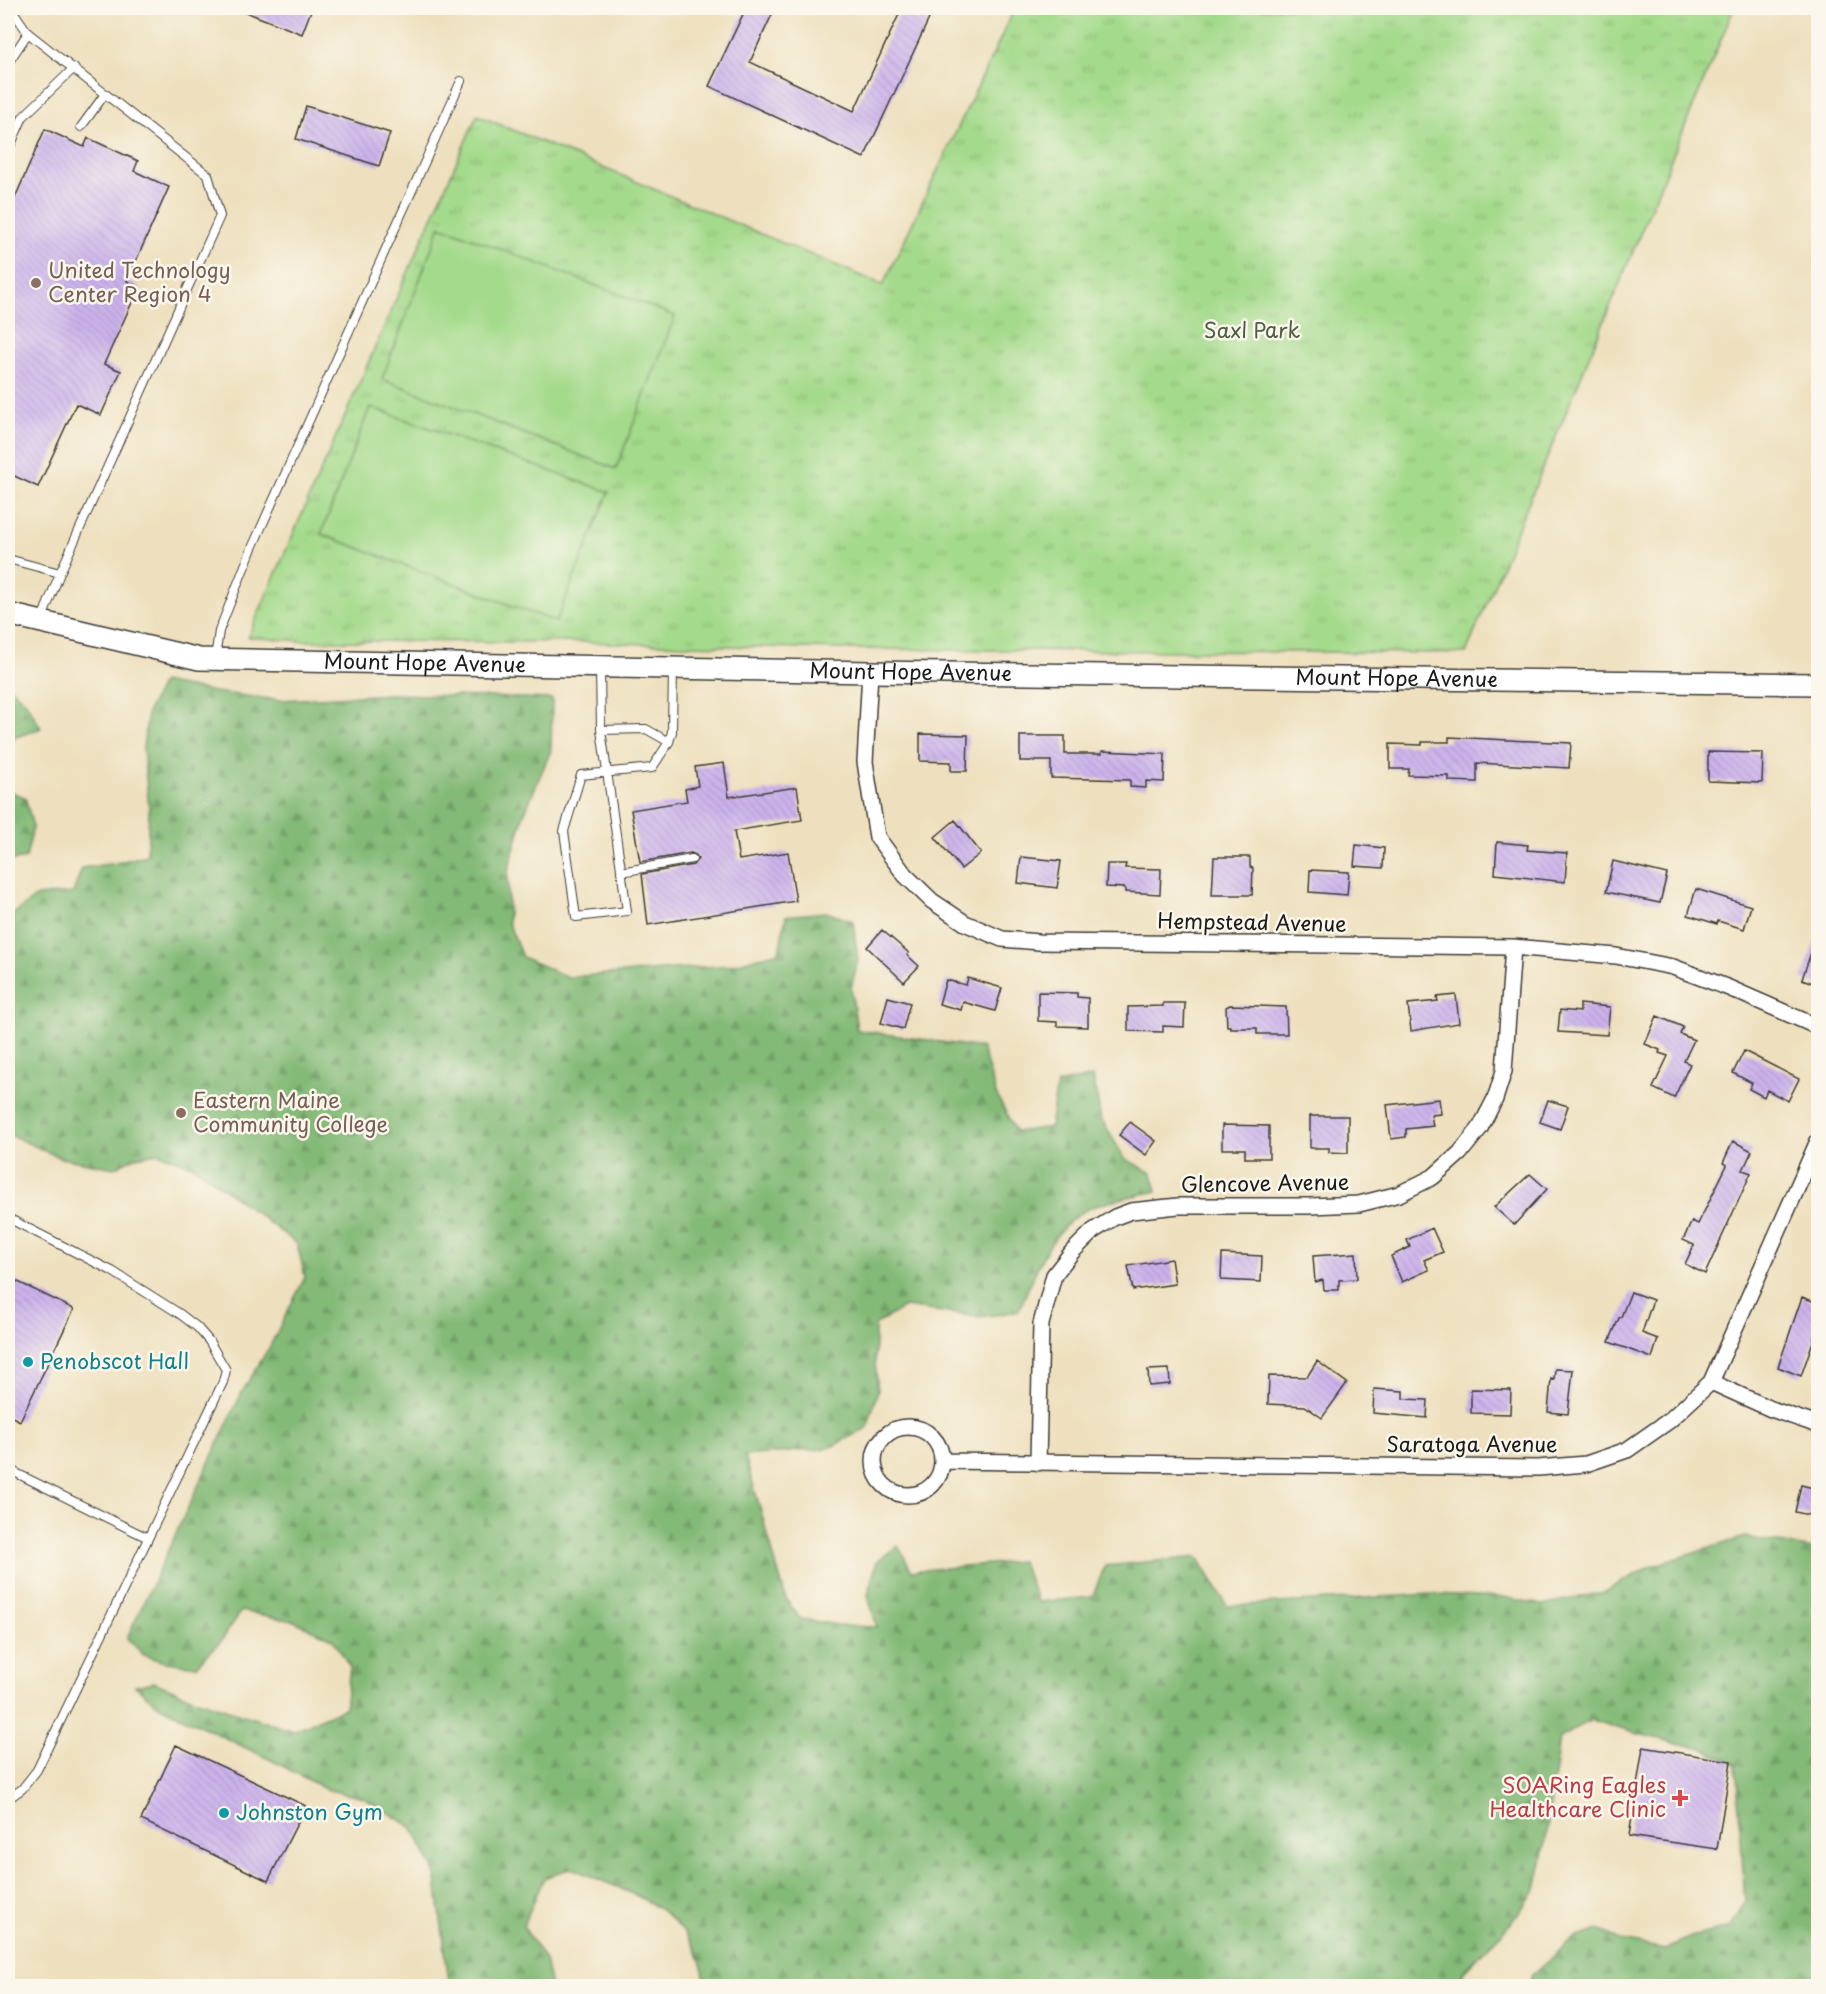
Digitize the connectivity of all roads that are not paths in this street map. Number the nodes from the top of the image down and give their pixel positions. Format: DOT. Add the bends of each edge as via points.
graph roads {
  1 [pos="11,8"];
  2 [pos="28,33"];
  3 [pos="8,63"];
  4 [pos="74,68"];
  5 [pos="461,81"];
  6 [pos="105,94"];
  7 [pos="81,127"];
  8 [pos="8,151"];
  9 [pos="8,559"];
  10 [pos="60,573"];
  11 [pos="8,614"];
  12 [pos="41,622"];
  13 [pos="215,659"];
  14 [pos="600,667"];
  15 [pos="673,668"];
  16 [pos="870,672"];
  17 [pos="1818,684"];
  18 [pos="601,730"];
  19 [pos="669,742"];
  20 [pos="606,773"];
  21 [pos="692,859"];
  22 [pos="621,872"];
  23 [pos="1512,947"];
  24 [pos="1818,1027"];
  25 [pos="1818,1141"];
  26 [pos="8,1218"];
  27 [pos="1711,1382"];
  28 [pos="1818,1425"];
  29 [pos="943,1461"];
  30 [pos="1038,1463"];
  31 [pos="8,1469"];
  32 [pos="148,1538"];
  33 [pos="8,1799"];
  1 -- 2 [label="lane"];
  2 -- 3 [label="lane"];
  2 -- 4 [label="lane"];
  4 -- 6 [label="lane"];
  4 -- 8 [label="lane" via="23,117"];
  5 -- 13 [label="lane" via="252,548 219,631"];
  6 -- 7 [label="lane"];
  6 -- 10 [label="lane" via="208,175 220,216"];
  9 -- 10 [label="lane"];
  10 -- 12 [label="lane"];
  11 -- 12 [label="street, Mount Hope Avenue"];
  12 -- 13 [label="street, Mount Hope Avenue"];
  13 -- 14 [label="street, Mount Hope Avenue"];
  14 -- 15 [label="street, Mount Hope Avenue"];
  14 -- 18 [label="lane"];
  15 -- 16 [label="street, Mount Hope Avenue"];
  15 -- 19 [label="lane"];
  16 -- 17 [label="street, Mount Hope Avenue"];
  16 -- 23 [label="street, Hempstead Avenue" via="865,762 877,837 905,875 932,901 965,923 1002,939"];
  18 -- 19 [label="lane" via="646,729"];
  18 -- 20 [label="lane"];
  19 -- 20 [label="lane" via="652,768"];
  20 -- 22 [label="lane"];
  20 -- 22 [label="lane" via="581,775 564,831 576,917 627,911"];
  21 -- 22 [label="lane"];
  23 -- 24 [label="street, Hempstead Avenue" via="1616,956 1673,967"];
  23 -- 30 [label="street, Glencove Avenue" via="1504,1071 1495,1099 1480,1128 1433,1177 1399,1194 1359,1204 1178,1206 1131,1211 1093,1232 1072,1252 1054,1275 1041,1324"];
  25 -- 27 [label="street, Saratoga Avenue"];
  26 -- 32 [label="lane" via="112,1271 180,1314 197,1327 226,1370"];
  27 -- 28 [label="street"];
  27 -- 30 [label="street, Saratoga Avenue" via="1670,1420 1627,1450 1586,1464 1526,1467"];
  29 -- 29 [label="street" via="935,1439 926,1431 904,1426 883,1437 876,1446 874,1469 886,1487 896,1493 918,1494 936,1482"];
  29 -- 30 [label="street, Saratoga Avenue"];
  31 -- 32 [label="lane"];
  32 -- 33 [label="lane" via="37,1770"];
}
